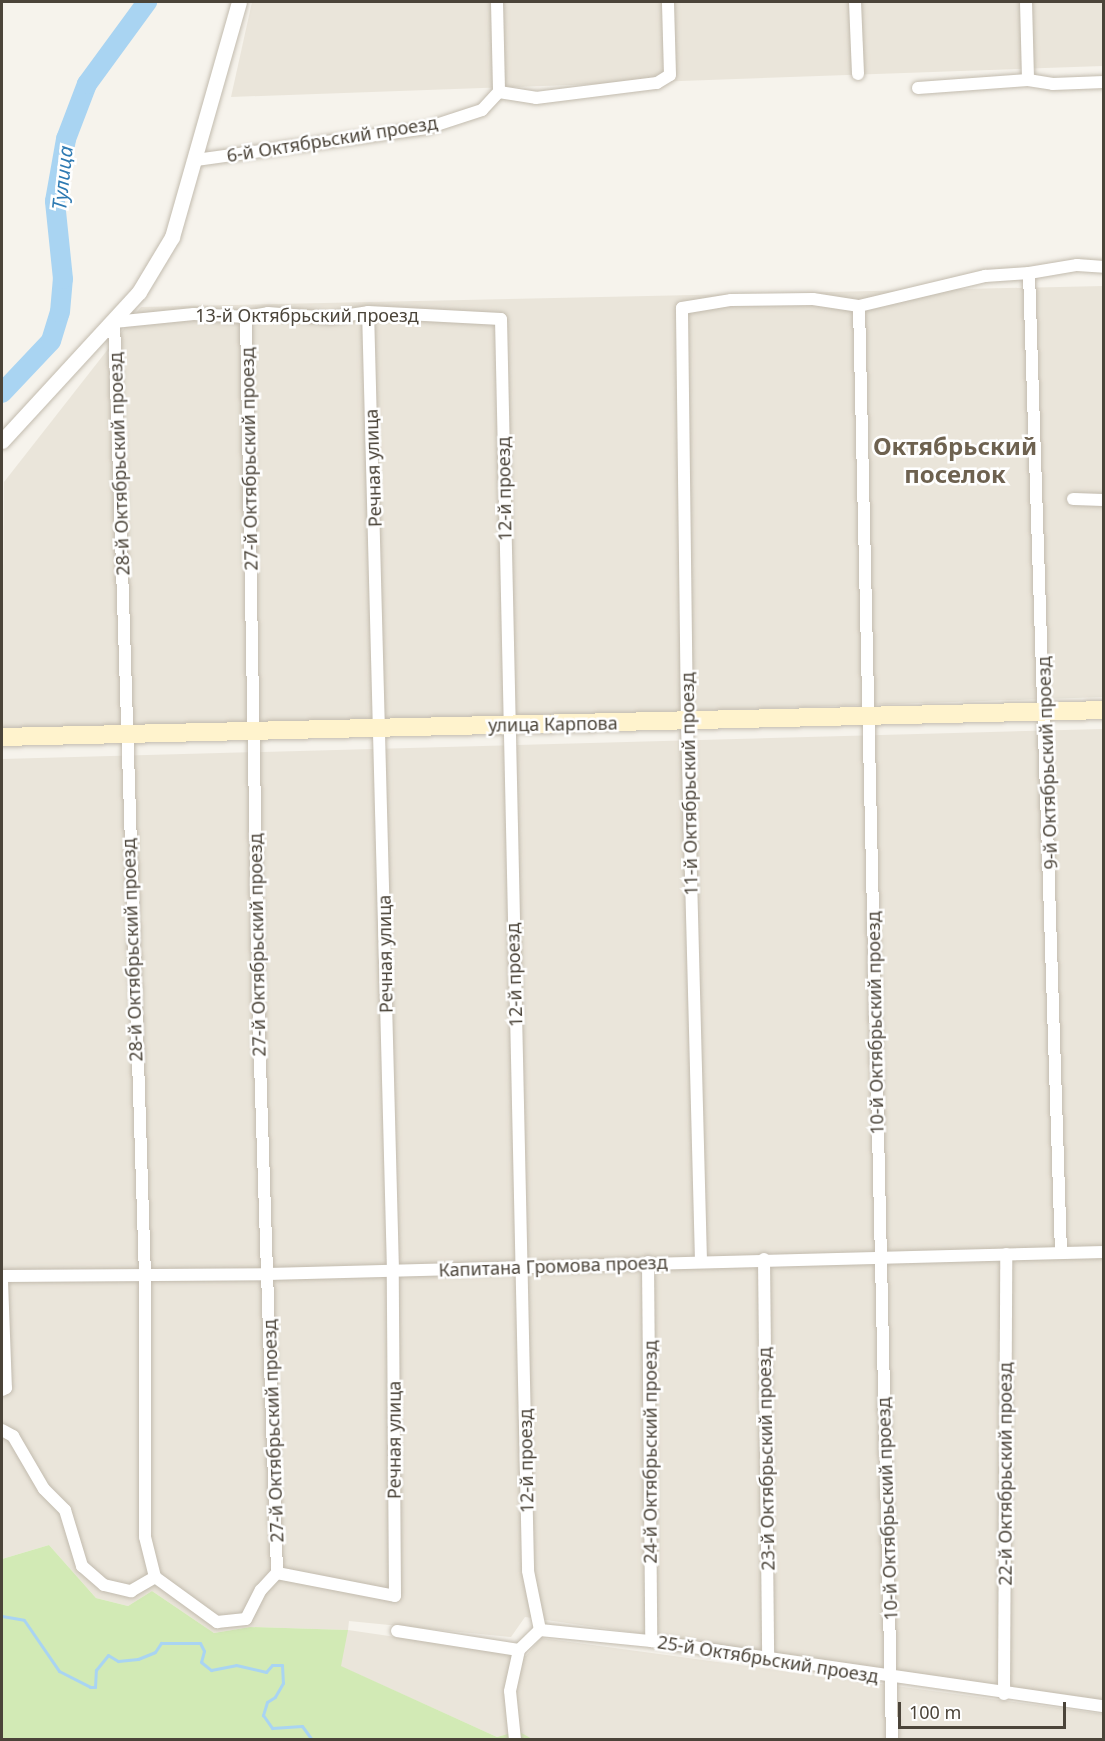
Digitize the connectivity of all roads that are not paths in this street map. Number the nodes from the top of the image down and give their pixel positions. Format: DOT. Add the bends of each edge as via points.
graph roads {
  1 [pos="239,2"];
  2 [pos="497,2"];
  3 [pos="668,2"];
  4 [pos="855,2"];
  5 [pos="1026,2"];
  6 [pos="858,74"];
  7 [pos="1028,80"];
  8 [pos="1104,82"];
  9 [pos="918,88"];
  10 [pos="498,92"];
  11 [pos="196,160"];
  12 [pos="1104,267"];
  13 [pos="1029,273"];
  14 [pos="859,306"];
  15 [pos="369,312"];
  16 [pos="246,318"];
  17 [pos="501,319"];
  18 [pos="114,322"];
  19 [pos="2,441"];
  20 [pos="1073,499"];
  21 [pos="1104,500"];
  22 [pos="1104,710"];
  23 [pos="1046,711"];
  24 [pos="871,716"];
  25 [pos="687,722"];
  26 [pos="507,724"];
  27 [pos="380,729"];
  28 [pos="253,731"];
  29 [pos="127,735"];
  30 [pos="2,737"];
  31 [pos="1061,1252"];
  32 [pos="1104,1252"];
  33 [pos="1006,1254"];
  34 [pos="879,1255"];
  35 [pos="764,1259"];
  36 [pos="701,1260"];
  37 [pos="648,1262"];
  38 [pos="522,1267"];
  39 [pos="393,1271"];
  40 [pos="268,1274"];
  41 [pos="2,1276"];
  42 [pos="145,1276"];
  43 [pos="2,1281"];
  44 [pos="2,1390"];
  45 [pos="2,1430"];
  46 [pos="277,1573"];
  47 [pos="155,1577"];
  48 [pos="540,1630"];
  49 [pos="397,1631"];
  50 [pos="651,1641"];
  51 [pos="519,1650"];
  52 [pos="768,1659"];
  53 [pos="893,1678"];
  54 [pos="1004,1694"];
  55 [pos="1104,1706"];
  56 [pos="515,1740"];
  57 [pos="892,1740"];
  1 -- 11 [label="street"];
  2 -- 10 [label="street"];
  3 -- 10 [label="street" via="670,75 657,83 536,98"];
  4 -- 6 [label="street"];
  5 -- 7 [label="street"];
  7 -- 8 [label="street" via="1053,84"];
  7 -- 9 [label="street"];
  10 -- 11 [label="street, 6-й Октябрьский проезд" via="482,110 427,128"];
  11 -- 18 [label="street" via="172,237 139,292"];
  12 -- 13 [label="street" via="1077,265"];
  13 -- 14 [label="street" via="985,276"];
  13 -- 23 [label="street, 9-й Октябрьский проезд"];
  14 -- 24 [label="street, 10-й Октябрьский проезд"];
  14 -- 25 [label="street, 11-й Октябрьский проезд" via="813,299 731,300 682,308"];
  15 -- 16 [label="street, 13-й Октябрьский проезд" via="330,318 268,313"];
  15 -- 17 [label="street, 13-й Октябрьский проезд"];
  15 -- 27 [label="street, Речная улица"];
  16 -- 18 [label="street, 13-й Октябрьский проезд" via="194,314"];
  16 -- 28 [label="street, 27-й Октябрьский проезд"];
  17 -- 26 [label="street, 12-й проезд"];
  18 -- 19 [label="street"];
  18 -- 29 [label="street, 28-й Октябрьский проезд"];
  20 -- 21 [label="street"];
  22 -- 23 [label="main road, улица Карпова"];
  23 -- 24 [label="main road, улица Карпова"];
  23 -- 31 [label="street, 9-й Октябрьский проезд"];
  24 -- 25 [label="main road, улица Карпова"];
  24 -- 34 [label="street, 10-й Октябрьский проезд"];
  25 -- 26 [label="main road, улица Карпова"];
  25 -- 36 [label="street, 11-й Октябрьский проезд"];
  26 -- 27 [label="main road, улица Карпова"];
  26 -- 38 [label="street, 12-й проезд"];
  27 -- 28 [label="main road, улица Карпова"];
  27 -- 39 [label="street, Речная улица"];
  28 -- 29 [label="main road, улица Карпова"];
  28 -- 40 [label="street, 27-й Октябрьский проезд"];
  29 -- 30 [label="main road, улица Карпова"];
  29 -- 42 [label="street, 28-й Октябрьский проезд"];
  31 -- 32 [label="street, Капитана Громова проезд"];
  31 -- 33 [label="street, Капитана Громова проезд"];
  33 -- 34 [label="street, Капитана Громова проезд"];
  33 -- 54 [label="street, 22-й Октябрьский проезд"];
  34 -- 35 [label="street, Капитана Громова проезд"];
  34 -- 53 [label="street, 10-й Октябрьский проезд"];
  35 -- 36 [label="street, Капитана Громова проезд"];
  35 -- 52 [label="street, 23-й Октябрьский проезд"];
  36 -- 37 [label="street, Капитана Громова проезд"];
  37 -- 38 [label="street, Капитана Громова проезд"];
  37 -- 50 [label="street, 24-й Октябрьский проезд"];
  38 -- 39 [label="street, Капитана Громова проезд"];
  38 -- 48 [label="street, 12-й проезд" via="528,1571"];
  39 -- 40 [label="street, Капитана Громова проезд"];
  39 -- 46 [label="street, Речная улица" via="395,1596"];
  40 -- 42 [label="street, Капитана Громова проезд"];
  40 -- 46 [label="street, 27-й Октябрьский проезд"];
  41 -- 42 [label="street, Капитана Громова проезд"];
  42 -- 47 [label="street, 28-й Октябрьский проезд" via="145,1537"];
  43 -- 44 [label="street" via="6,1388"];
  45 -- 47 [label="street" via="13,1436 44,1489 65,1510 82,1566 104,1585 131,1591"];
  46 -- 47 [label="street" via="261,1590 246,1619 217,1622"];
  48 -- 50 [label="street, 25-й Октябрьский проезд"];
  48 -- 51 [label="street"];
  49 -- 51 [label="street"];
  50 -- 52 [label="street, 25-й Октябрьский проезд"];
  51 -- 56 [label="street" via="510,1691"];
  52 -- 53 [label="street, 25-й Октябрьский проезд"];
  53 -- 54 [label="street, 25-й Октябрьский проезд"];
  53 -- 57 [label="street, 10-й Октябрьский проезд"];
  54 -- 55 [label="street, 25-й Октябрьский проезд"];
}
